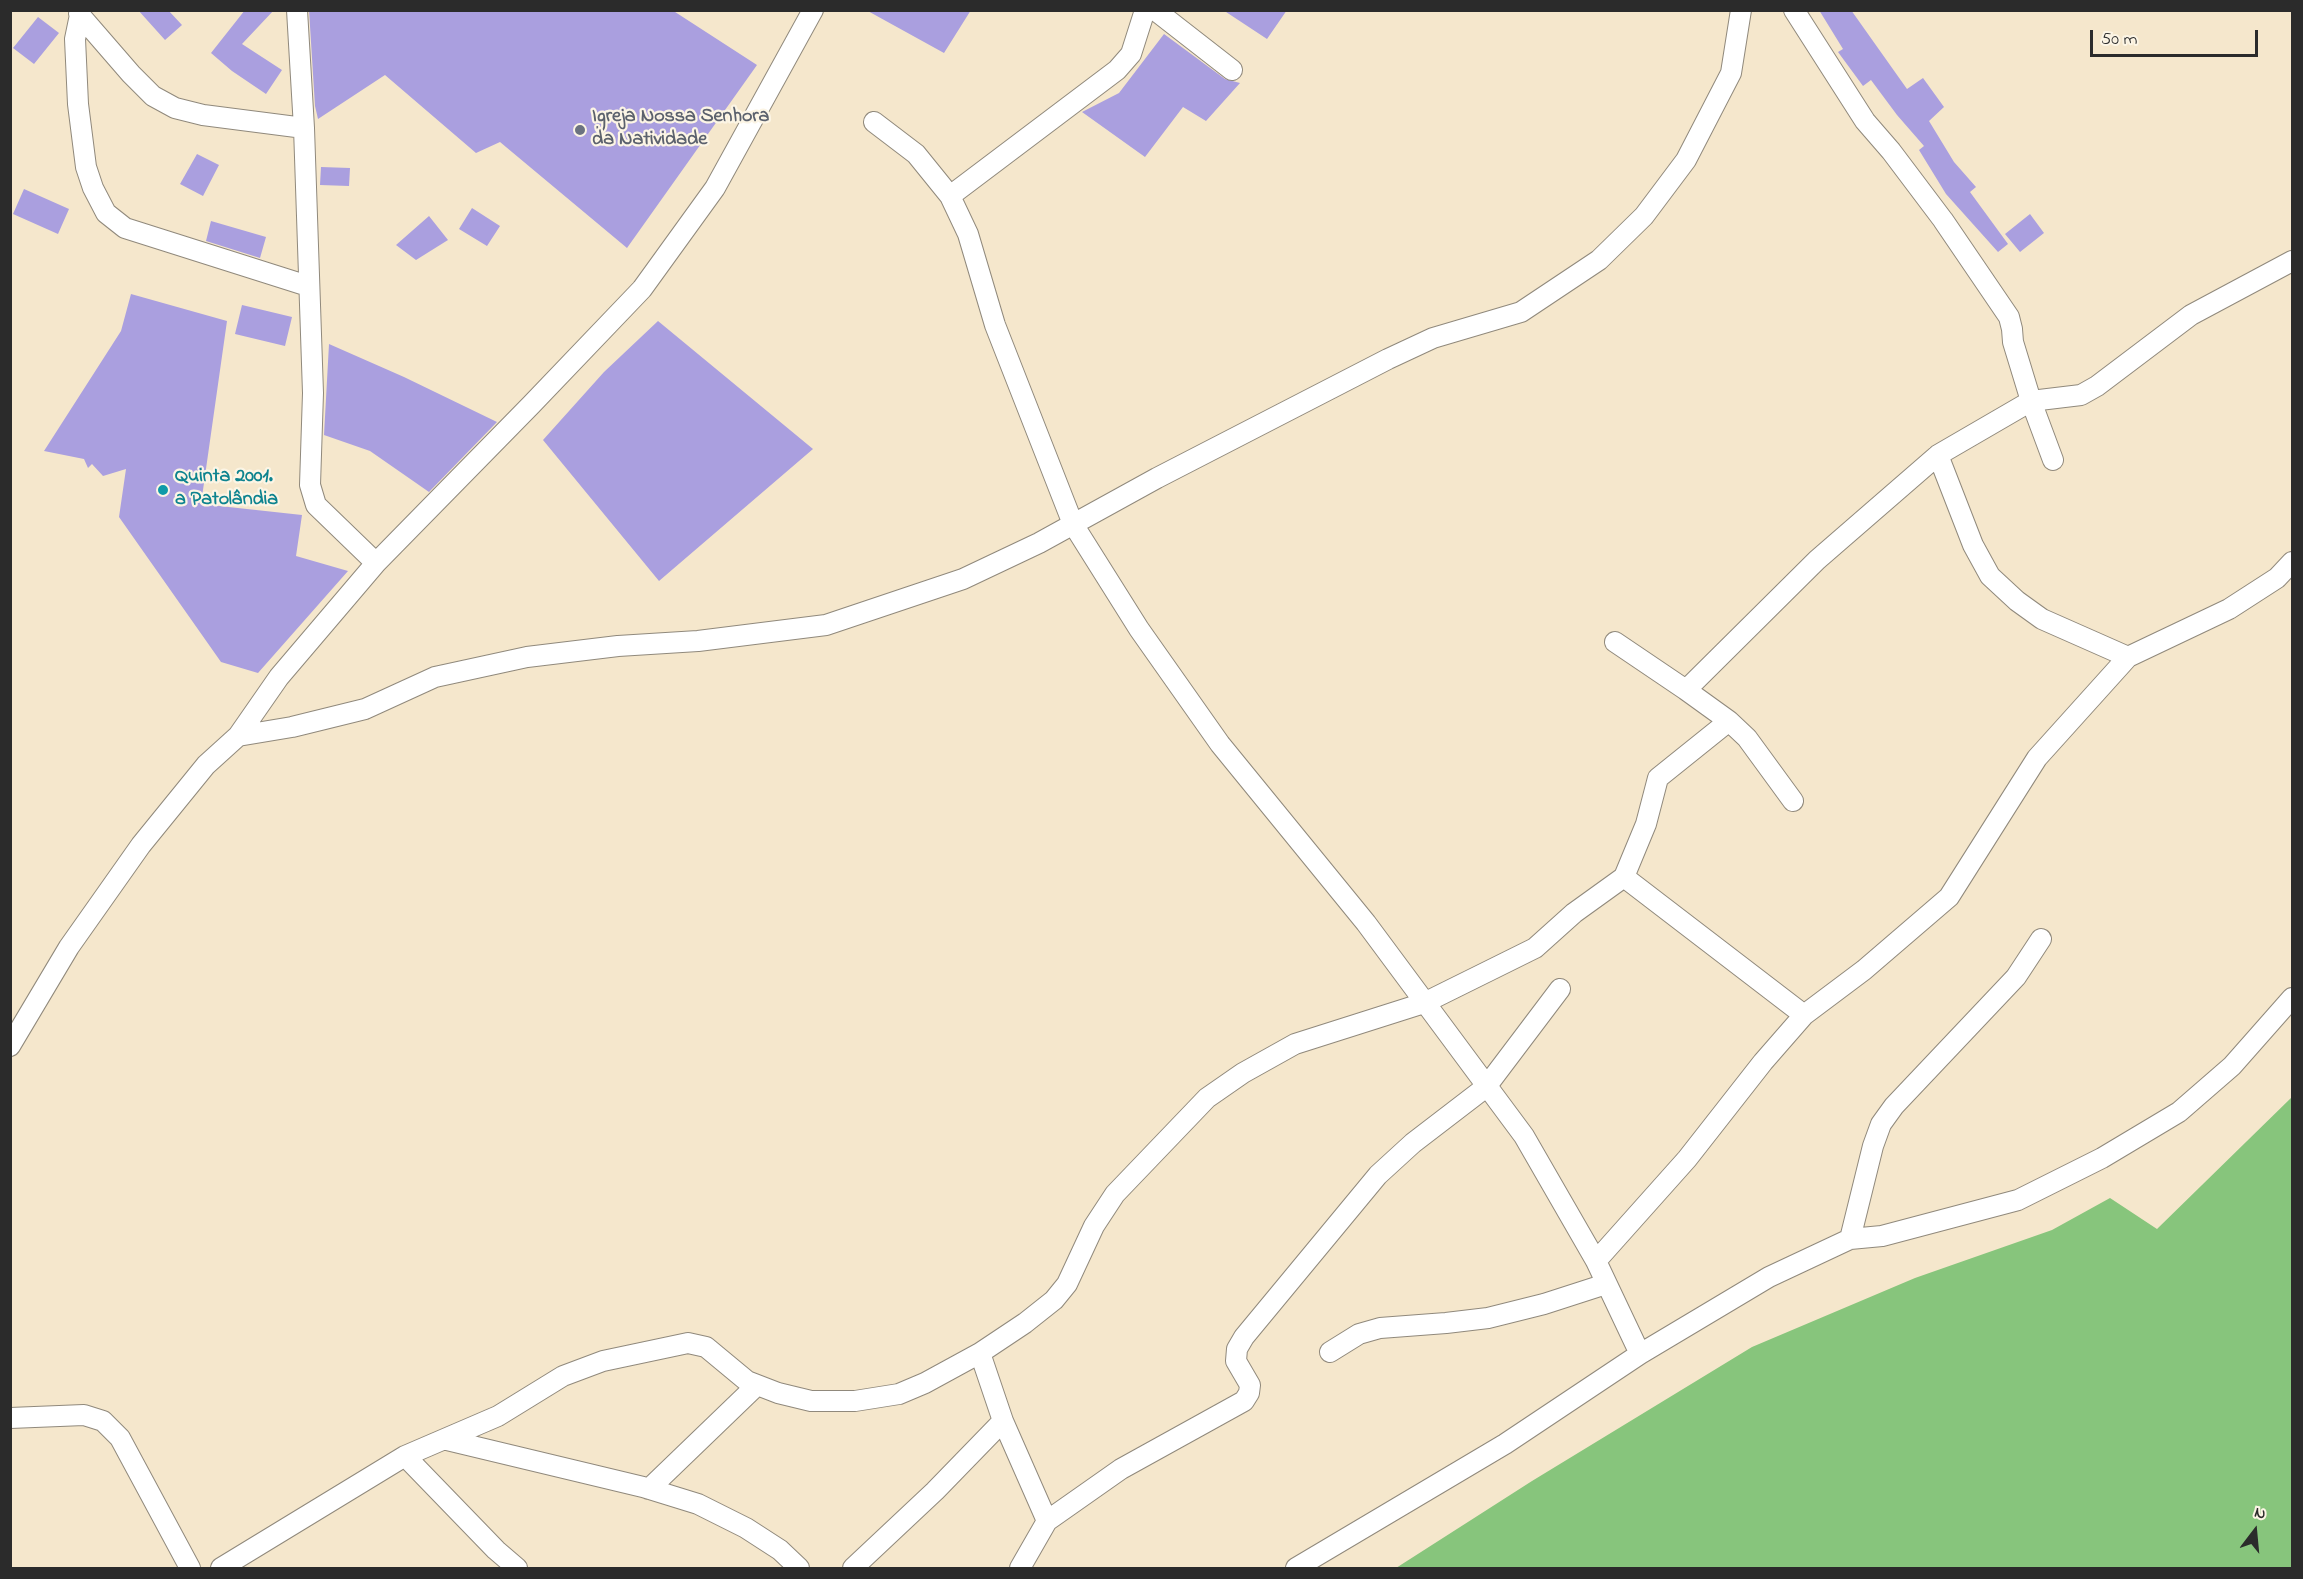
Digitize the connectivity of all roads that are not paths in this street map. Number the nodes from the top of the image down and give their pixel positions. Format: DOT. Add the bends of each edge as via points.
graph roads {
  1 [pos="297,10"];
  2 [pos="813,10"];
  3 [pos="1145,10"];
  4 [pos="1155,10"];
  5 [pos="1741,10"];
  6 [pos="1794,10"];
  7 [pos="80,12"];
  8 [pos="1232,70"];
  9 [pos="874,122"];
  10 [pos="304,128"];
  11 [pos="950,196"];
  12 [pos="2292,261"];
  13 [pos="308,286"];
  14 [pos="2031,401"];
  15 [pos="1938,455"];
  16 [pos="2053,460"];
  17 [pos="1073,524"];
  18 [pos="2292,562"];
  19 [pos="376,563"];
  20 [pos="1615,642"];
  21 [pos="2128,657"];
  22 [pos="1686,690"];
  23 [pos="1729,721"];
  24 [pos="238,736"];
  25 [pos="1793,801"];
  26 [pos="1624,877"];
  27 [pos="2041,939"];
  28 [pos="1560,989"];
  29 [pos="2292,998"];
  30 [pos="1424,1003"];
  31 [pos="1804,1015"];
  32 [pos="10,1046"];
  33 [pos="1486,1087"];
  34 [pos="1850,1239"];
  35 [pos="1596,1261"];
  36 [pos="1606,1284"];
  37 [pos="1330,1352"];
  38 [pos="981,1353"];
  39 [pos="1640,1354"];
  40 [pos="757,1385"];
  41 [pos="10,1418"];
  42 [pos="1003,1421"];
  43 [pos="447,1440"];
  44 [pos="405,1456"];
  45 [pos="649,1489"];
  46 [pos="1047,1521"];
  47 [pos="190,1569"];
  48 [pos="221,1569"];
  49 [pos="517,1569"];
  50 [pos="799,1569"];
  51 [pos="853,1569"];
  52 [pos="1020,1569"];
  53 [pos="1296,1569"];
  1 -- 10 [label="street"];
  2 -- 19 [label="street" via="715,188 642,289"];
  3 -- 11 [label="street" via="1131,54 1117,70"];
  4 -- 8 [label="street"];
  5 -- 17 [label="street" via="1731,73 1686,160 1644,216 1599,260 1521,312 1433,338 1388,359"];
  6 -- 14 [label="street" via="1864,122 1944,220 2009,317"];
  7 -- 10 [label="street" via="131,74 153,96 175,108"];
  7 -- 13 [label="street" via="75,39 86,167 106,213 125,228"];
  9 -- 11 [label="street" via="916,154"];
  10 -- 13 [label="street"];
  11 -- 17 [label="street" via="968,234 995,325"];
  12 -- 14 [label="street" via="2191,315 2097,387 2081,394"];
  13 -- 19 [label="street" via="313,393 310,485 316,505"];
  14 -- 15 [label="street"];
  14 -- 16 [label="street"];
  15 -- 21 [label="street" via="1973,545 1990,576 2042,619"];
  15 -- 22 [label="street" via="1817,560"];
  17 -- 24 [label="street" via="963,579 826,625 527,657 435,677 365,709"];
  17 -- 30 [label="street" via="1139,629 1220,744 1366,923"];
  18 -- 21 [label="street" via="2277,578 2229,609"];
  19 -- 24 [label="street" via="279,677"];
  20 -- 22 [label="street"];
  21 -- 31 [label="street" via="2037,758 1949,897"];
  22 -- 23 [label="street"];
  23 -- 25 [label="street" via="1747,738"];
  23 -- 26 [label="street" via="1658,778 1646,824"];
  24 -- 32 [label="street" via="206,765 141,845 69,946"];
  26 -- 30 [label="street" via="1574,913 1536,948"];
  26 -- 31 [label="street"];
  27 -- 34 [label="street" via="2016,977 1881,1124"];
  28 -- 33 [label="street"];
  29 -- 34 [label="street" via="2232,1065 2179,1112 2102,1158 2018,1200 1882,1236"];
  30 -- 33 [label="street"];
  30 -- 38 [label="street" via="1295,1044 1207,1098 1115,1194 1094,1226 1067,1284 1054,1300"];
  31 -- 35 [label="street" via="1687,1159"];
  33 -- 35 [label="street" via="1524,1136"];
  33 -- 46 [label="street" via="1378,1175 1244,1338 1236,1361 1250,1385 1244,1401 1121,1469"];
  34 -- 39 [label="street" via="1769,1277"];
  35 -- 36 [label="street"];
  36 -- 37 [label="street" via="1488,1318 1380,1328 1359,1334"];
  36 -- 39 [label="street"];
  38 -- 40 [label="street" via="898,1394 855,1401 811,1401"];
  38 -- 42 [label="street"];
  39 -- 53 [label="street" via="1505,1444"];
  40 -- 43 [label="street" via="706,1347 688,1343 603,1361 563,1376 498,1416"];
  40 -- 45 [label="street"];
  41 -- 47 [label="street" via="84,1415 103,1421 120,1438"];
  42 -- 46 [label="street"];
  42 -- 51 [label="street"];
  43 -- 44 [label="street"];
  43 -- 45 [label="street"];
  44 -- 48 [label="street"];
  44 -- 49 [label="street"];
  45 -- 50 [label="street" via="698,1504 746,1528 780,1550"];
  46 -- 52 [label="street"];
}
